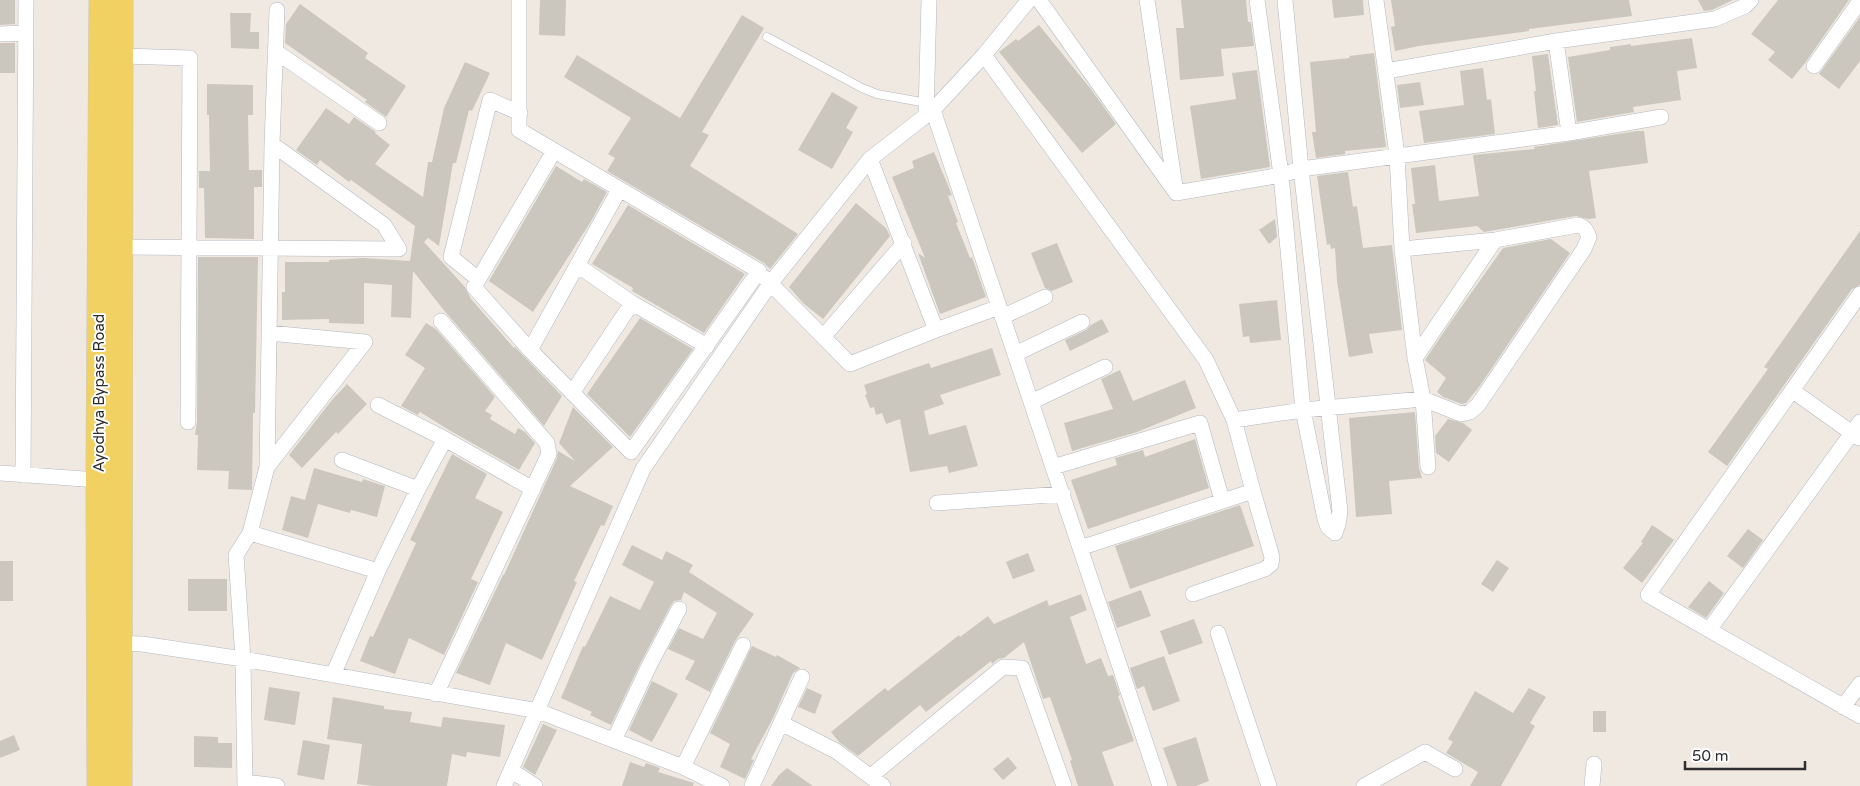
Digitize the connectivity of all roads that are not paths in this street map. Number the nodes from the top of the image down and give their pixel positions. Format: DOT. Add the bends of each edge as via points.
graph roads {
  1 [pos="26,0"];
  2 [pos="102,0"];
  3 [pos="121,0"];
  4 [pos="519,0"];
  5 [pos="928,0"];
  6 [pos="1029,0"];
  7 [pos="1039,0"];
  8 [pos="1147,0"];
  9 [pos="1257,0"];
  10 [pos="1285,0"];
  11 [pos="1376,0"];
  12 [pos="1860,1"];
  13 [pos="1746,2"];
  14 [pos="277,10"];
  15 [pos="26,33"];
  16 [pos="0,34"];
  17 [pos="768,37"];
  18 [pos="1556,41"];
  19 [pos="275,51"];
  20 [pos="984,54"];
  21 [pos="121,56"];
  22 [pos="1814,66"];
  23 [pos="1386,71"];
  24 [pos="929,109"];
  25 [pos="520,113"];
  26 [pos="1661,118"];
  27 [pos="379,123"];
  28 [pos="1569,133"];
  29 [pos="272,144"];
  30 [pos="554,151"];
  31 [pos="1397,155"];
  32 [pos="870,159"];
  33 [pos="1301,169"];
  34 [pos="1281,175"];
  35 [pos="618,190"];
  36 [pos="1176,192"];
  37 [pos="1495,240"];
  38 [pos="904,242"];
  39 [pos="121,247"];
  40 [pos="189,248"];
  41 [pos="270,248"];
  42 [pos="1402,249"];
  43 [pos="577,266"];
  44 [pos="759,272"];
  45 [pos="478,279"];
  46 [pos="770,284"];
  47 [pos="1860,294"];
  48 [pos="1045,297"];
  49 [pos="632,303"];
  50 [pos="1001,312"];
  51 [pos="442,321"];
  52 [pos="1082,322"];
  53 [pos="936,330"];
  54 [pos="269,333"];
  55 [pos="823,337"];
  56 [pos="707,346"];
  57 [pos="530,350"];
  58 [pos="1014,354"];
  59 [pos="1415,358"];
  60 [pos="1105,367"];
  61 [pos="1793,391"];
  62 [pos="572,393"];
  63 [pos="1423,399"];
  64 [pos="1031,402"];
  65 [pos="378,405"];
  66 [pos="1328,407"];
  67 [pos="1304,410"];
  68 [pos="1234,420"];
  69 [pos="188,422"];
  70 [pos="1857,431"];
  71 [pos="445,439"];
  72 [pos="342,460"];
  73 [pos="267,467"];
  74 [pos="1053,467"];
  75 [pos="1428,467"];
  76 [pos="0,474"];
  77 [pos="23,474"];
  78 [pos="98,480"];
  79 [pos="418,489"];
  80 [pos="533,489"];
  81 [pos="1252,491"];
  82 [pos="1063,494"];
  83 [pos="1222,500"];
  84 [pos="937,503"];
  85 [pos="250,533"];
  86 [pos="1080,548"];
  87 [pos="378,570"];
  88 [pos="1193,594"];
  89 [pos="679,609"];
  90 [pos="1709,630"];
  91 [pos="1218,633"];
  92 [pos="110,643"];
  93 [pos="743,645"];
  94 [pos="243,659"];
  95 [pos="333,675"];
  96 [pos="802,677"];
  97 [pos="1860,684"];
  98 [pos="436,694"];
  99 [pos="1843,707"];
  100 [pos="538,711"];
  101 [pos="1860,716"];
  102 [pos="781,723"];
  103 [pos="614,740"];
  104 [pos="1594,764"];
  105 [pos="683,767"];
  106 [pos="1455,769"];
  107 [pos="512,771"];
  108 [pos="871,776"];
  109 [pos="245,784"];
  110 [pos="99,786"];
  111 [pos="120,786"];
  112 [pos="277,786"];
  113 [pos="504,786"];
  114 [pos="535,786"];
  115 [pos="722,786"];
  116 [pos="752,786"];
  117 [pos="883,786"];
  118 [pos="1064,786"];
  119 [pos="1160,786"];
  120 [pos="1269,786"];
  121 [pos="1364,786"];
  122 [pos="1592,786"];
  1 -- 15 [label="street"];
  2 -- 78 [label="main road, Ayodhya Bypass Road"];
  3 -- 21 [label="main road, Ayodhya Bypass Road"];
  4 -- 25 [label="street"];
  5 -- 24 [label="street"];
  6 -- 20 [label="street"];
  7 -- 36 [label="street"];
  8 -- 36 [label="street"];
  9 -- 34 [label="street"];
  10 -- 33 [label="street"];
  11 -- 23 [label="street"];
  12 -- 22 [label="street"];
  13 -- 18 [label="street" via="1715,19"];
  14 -- 19 [label="street"];
  15 -- 16 [label="street"];
  15 -- 77 [label="street"];
  17 -- 24 [label="lane" via="862,88"];
  18 -- 23 [label="street"];
  18 -- 28 [label="street"];
  19 -- 27 [label="street"];
  19 -- 29 [label="street"];
  20 -- 24 [label="street"];
  20 -- 68 [label="street" via="1206,360"];
  21 -- 39 [label="main road, Ayodhya Bypass Road"];
  21 -- 40 [label="street" via="190,58"];
  23 -- 31 [label="street"];
  24 -- 32 [label="street"];
  24 -- 50 [label="street"];
  25 -- 30 [label="street" via="519,130"];
  25 -- 45 [label="street" via="490,100 451,257"];
  26 -- 28 [label="street"];
  28 -- 31 [label="street"];
  29 -- 41 [label="street"];
  29 -- 41 [label="street" via="384,225 399,249"];
  30 -- 35 [label="street"];
  30 -- 45 [label="street"];
  31 -- 33 [label="street"];
  31 -- 42 [label="street"];
  32 -- 38 [label="street"];
  32 -- 46 [label="street"];
  33 -- 34 [label="street"];
  33 -- 66 [label="street"];
  34 -- 36 [label="street"];
  34 -- 67 [label="street"];
  35 -- 43 [label="street"];
  35 -- 44 [label="street"];
  37 -- 42 [label="street"];
  37 -- 59 [label="street"];
  37 -- 63 [label="street" via="1578,225 1587,231 1589,237 1478,405 1461,414"];
  38 -- 53 [label="street"];
  38 -- 55 [label="street"];
  39 -- 40 [label="street"];
  39 -- 92 [label="main road, Ayodhya Bypass Road"];
  40 -- 41 [label="street"];
  40 -- 69 [label="street"];
  41 -- 54 [label="street"];
  42 -- 59 [label="street"];
  43 -- 49 [label="street"];
  43 -- 57 [label="street"];
  44 -- 46 [label="street"];
  44 -- 56 [label="street"];
  45 -- 57 [label="street" via="474,287"];
  46 -- 55 [label="street"];
  46 -- 100 [label="street" via="643,469"];
  47 -- 61 [label="street"];
  48 -- 50 [label="street"];
  49 -- 56 [label="street"];
  49 -- 62 [label="street"];
  50 -- 53 [label="street"];
  50 -- 58 [label="street"];
  51 -- 80 [label="street" via="547,443 549,454"];
  52 -- 58 [label="street"];
  53 -- 55 [label="street" via="850,364"];
  54 -- 73 [label="street"];
  54 -- 73 [label="street" via="365,342"];
  56 -- 62 [label="street" via="631,452"];
  57 -- 62 [label="street"];
  58 -- 64 [label="street"];
  59 -- 63 [label="street"];
  60 -- 64 [label="street"];
  61 -- 70 [label="street"];
  61 -- 90 [label="street" via="1648,595"];
  63 -- 66 [label="street"];
  63 -- 75 [label="street"];
  64 -- 74 [label="street"];
  65 -- 71 [label="street"];
  66 -- 67 [label="street"];
  66 -- 67 [label="street" via="1340,511 1335,533 1324,519"];
  67 -- 68 [label="street"];
  68 -- 81 [label="street"];
  70 -- 90 [label="street"];
  71 -- 79 [label="street"];
  71 -- 80 [label="street"];
  72 -- 79 [label="street"];
  73 -- 85 [label="street"];
  74 -- 82 [label="street"];
  74 -- 83 [label="street" via="1200,423"];
  76 -- 77 [label="street"];
  77 -- 78 [label="street"];
  78 -- 92 [label="main road, Ayodhya Bypass Road"];
  79 -- 87 [label="street"];
  80 -- 98 [label="street"];
  81 -- 83 [label="street"];
  81 -- 88 [label="street" via="1272,557 1270,564 1265,569"];
  82 -- 84 [label="street"];
  82 -- 86 [label="street"];
  83 -- 86 [label="street"];
  85 -- 87 [label="street"];
  85 -- 94 [label="street" via="236,555"];
  86 -- 119 [label="street"];
  87 -- 95 [label="street"];
  89 -- 103 [label="street"];
  90 -- 99 [label="street"];
  91 -- 120 [label="street"];
  92 -- 94 [label="street" via="142,644"];
  92 -- 110 [label="main road, Ayodhya Bypass Road"];
  92 -- 111 [label="main road, Ayodhya Bypass Road"];
  93 -- 105 [label="street"];
  94 -- 95 [label="street"];
  94 -- 109 [label="street"];
  95 -- 98 [label="street"];
  96 -- 102 [label="street"];
  97 -- 99 [label="street"];
  98 -- 100 [label="street"];
  99 -- 101 [label="street"];
  100 -- 103 [label="street"];
  100 -- 107 [label="street"];
  102 -- 108 [label="street" via="836,751"];
  102 -- 116 [label="street"];
  103 -- 105 [label="street"];
  104 -- 122 [label="street"];
  105 -- 115 [label="street"];
  106 -- 121 [label="street" via="1425,752"];
  107 -- 113 [label="street"];
  107 -- 114 [label="street"];
  108 -- 117 [label="street"];
  108 -- 118 [label="street" via="1003,667 1022,668"];
  109 -- 112 [label="street"];
}
